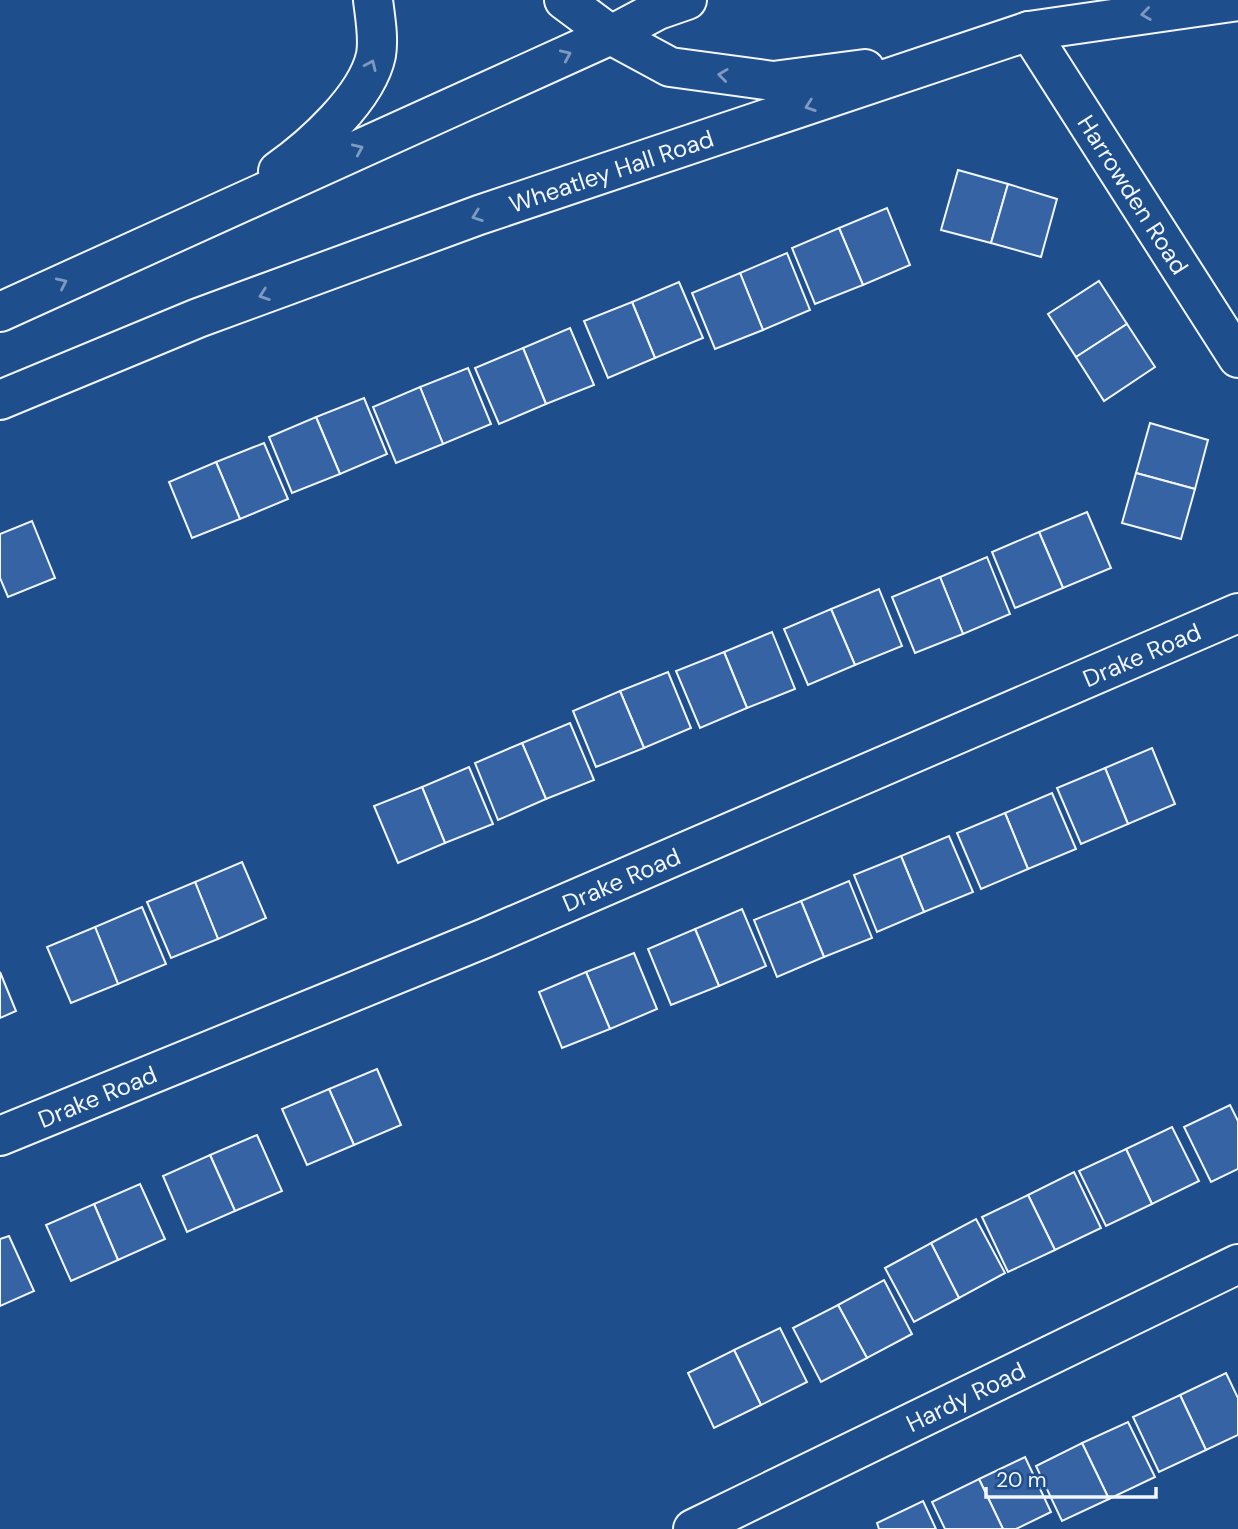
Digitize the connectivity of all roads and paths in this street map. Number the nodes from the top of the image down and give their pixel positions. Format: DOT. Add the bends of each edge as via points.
graph roads {
  1 [pos="373,0"];
  2 [pos="564,0"];
  3 [pos="687,0"];
  4 [pos="1238,1"];
  5 [pos="1028,31"];
  6 [pos="611,35"];
  7 [pos="984,46"];
  8 [pos="219,212"];
  9 [pos="0,312"];
  10 [pos="1238,358"];
  11 [pos="0,400"];
  12 [pos="1238,613"];
  13 [pos="0,1136"];
  14 [pos="1238,1264"];
  15 [pos="693,1529"];
  8 -- 1 [label="main road, one-way" via="307,150 357,94 376,55"];
  2 -- 6 [label="main road"];
  3 -- 6 [label="main road"];
  4 -- 5 [label="main road, Wheatley Hall Road, one-way"];
  5 -- 7 [label="main road, Wheatley Hall Road"];
  5 -- 10 [label="main road, Harrowden Road"];
  7 -- 6 [label="main road, one-way" via="873,68 773,81 670,67"];
  8 -- 6 [label="main road, one-way"];
  7 -- 11 [label="main road, Wheatley Hall Road, one-way" via="479,215 198,317"];
  9 -- 8 [label="main road, one-way"];
  12 -- 13 [label="main road, Drake Road" via="485,938"];
  14 -- 15 [label="main road, Hardy Road"];
}
